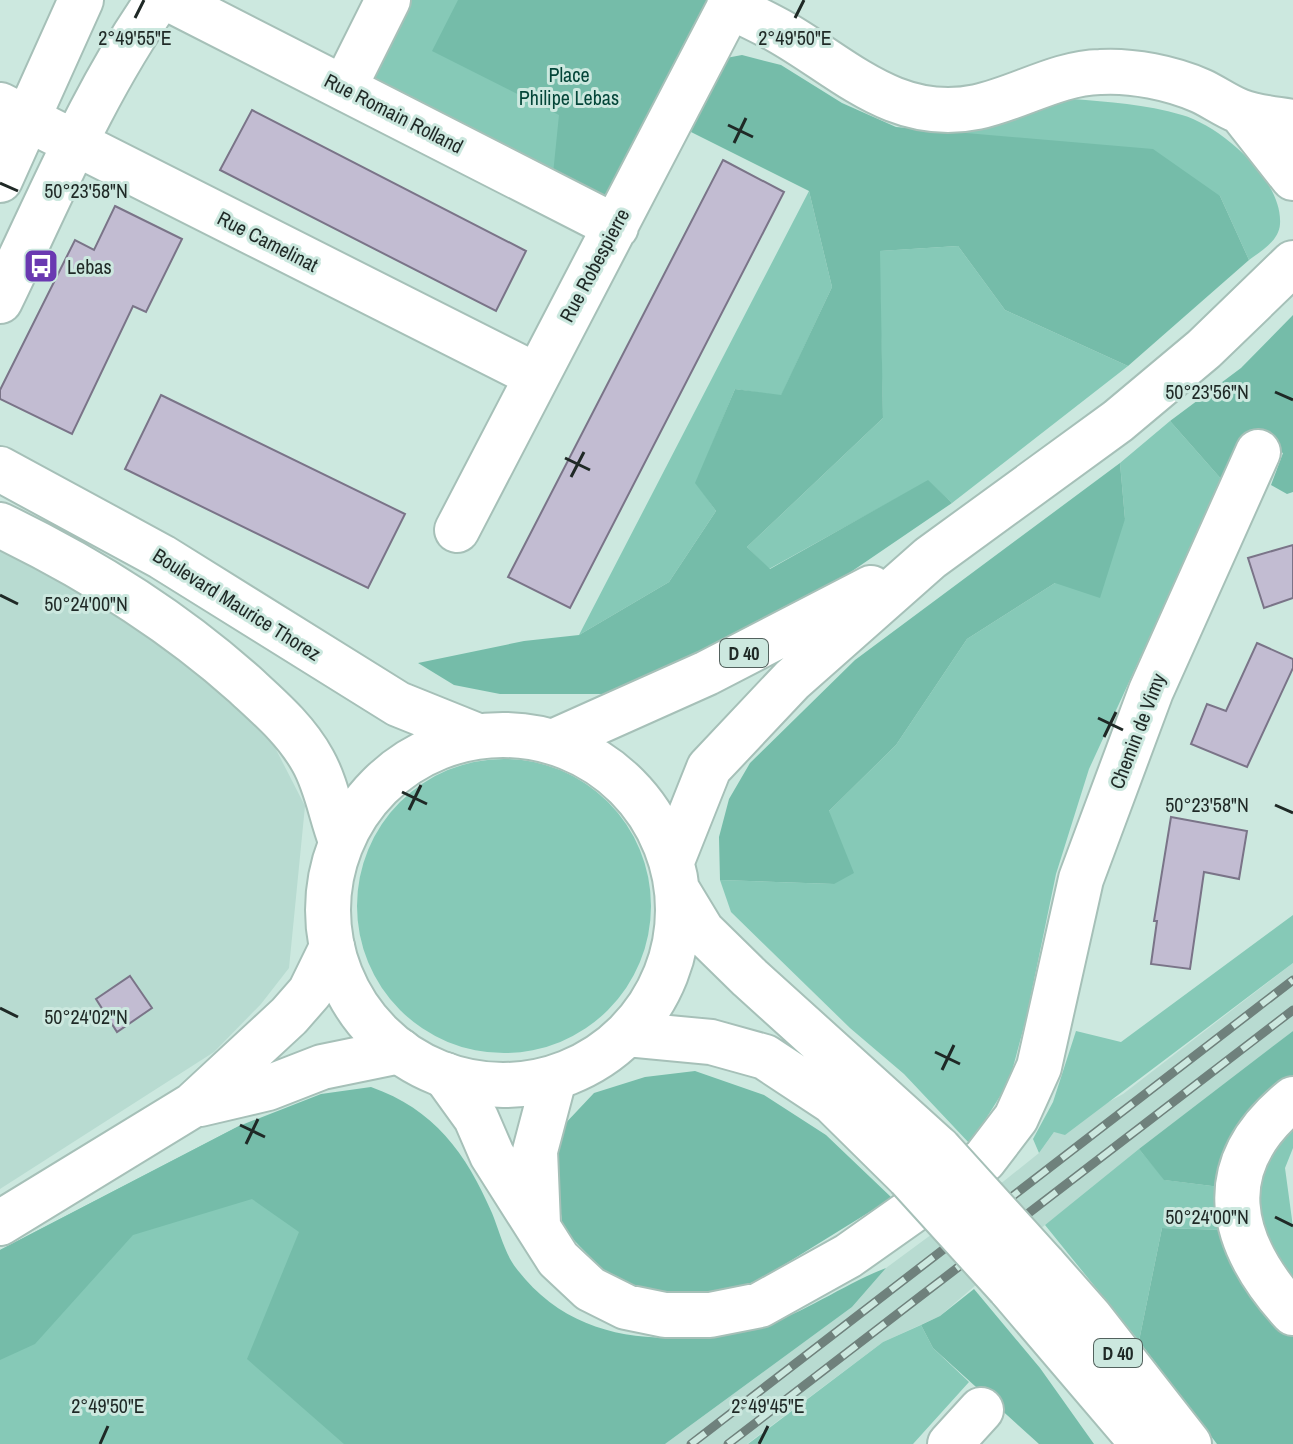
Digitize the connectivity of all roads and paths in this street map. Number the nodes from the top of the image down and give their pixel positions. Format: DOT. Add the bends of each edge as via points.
graph roads {
  1 [pos="81,0"];
  2 [pos="158,0"];
  3 [pos="171,0"];
  4 [pos="388,0"];
  5 [pos="731,3"];
  6 [pos="344,88"];
  7 [pos="15,112"];
  8 [pos="1241,112"];
  9 [pos="1293,122"];
  10 [pos="77,143"];
  11 [pos="1293,178"];
  12 [pos="0,180"];
  13 [pos="616,227"];
  14 [pos="1293,263"];
  15 [pos="0,301"];
  16 [pos="537,376"];
  17 [pos="1258,452"];
  18 [pos="0,469"];
  19 [pos="0,525"];
  20 [pos="457,530"];
  21 [pos="930,558"];
  22 [pos="475,735"];
  23 [pos="555,741"];
  24 [pos="341,841"];
  25 [pos="676,877"];
  26 [pos="332,947"];
  27 [pos="627,1034"];
  28 [pos="400,1051"];
  29 [pos="445,1075"];
  30 [pos="554,1079"];
  31 [pos="1293,1099"];
  32 [pos="193,1105"];
  33 [pos="924,1163"];
  34 [pos="0,1223"];
  35 [pos="538,1231"];
  36 [pos="1026,1276"];
  37 [pos="1293,1313"];
  38 [pos="981,1410"];
  39 [pos="950,1444"];
  40 [pos="1143,1444"];
  41 [pos="1189,1444"];
  1 -- 7 [label="street"];
  2 -- 10 [label="street"];
  3 -- 6 [label="street, Rue Romain Rolland"];
  4 -- 6 [label="street"];
  5 -- 8 [label="street" via="871,89 921,106 979,106 1043,83 1100,72 1156,77 1199,90"];
  5 -- 13 [label="street, Rue Robespierre"];
  6 -- 13 [label="street, Rue Romain Rolland"];
  7 -- 10 [label="street, Rue Camelinat"];
  7 -- 12 [label="street"];
  8 -- 9 [label="street"];
  8 -- 11 [label="street"];
  10 -- 15 [label="street"];
  10 -- 16 [label="street, Rue Camelinat"];
  13 -- 16 [label="street, Rue Robespierre"];
  14 -- 21 [label="street, D 40" via="1204,349 1118,421"];
  16 -- 20 [label="street, Rue Robespierre"];
  17 -- 35 [label="street, Chemin de Vimy" via="1151,691 1081,879 1039,1067 1016,1118 984,1160 848,1256 760,1305 710,1315 665,1315 626,1307 590,1289"];
  18 -- 22 [label="street, Boulevard Maurice Thorez" via="162,557 398,704"];
  19 -- 24 [label="street" via="119,588 177,628 287,723 313,761"];
  21 -- 23 [label="street, D 40" via="707,673"];
  21 -- 25 [label="street, D 40" via="792,680 709,768"];
  22 -- 23 [label="street" via="529,735"];
  22 -- 24 [label="street" via="431,748 392,773 360,807"];
  23 -- 25 [label="street" via="594,759 629,786 655,821"];
  24 -- 26 [label="street" via="329,881"];
  25 -- 27 [label="street" via="678,932 668,970 651,1005"];
  25 -- 33 [label="street, D 40" via="702,931"];
  26 -- 28 [label="street" via="346,987 369,1022"];
  26 -- 32 [label="street" via="310,992 289,1016"];
  27 -- 30 [label="street" via="597,1062"];
  27 -- 33 [label="street, D 40" via="711,1042 765,1057"];
  28 -- 29 [label="street"];
  28 -- 32 [label="street" via="322,1067 268,1088"];
  29 -- 30 [label="street" via="513,1085"];
  29 -- 35 [label="street, Chemin de Vimy" via="476,1118"];
  30 -- 35 [label="street" via="535,1151"];
  31 -- 37 [label="street" via="1248,1148 1239,1217 1249,1256"];
  32 -- 34 [label="street"];
  33 -- 36 [label="street, D 40, bridge"];
  36 -- 40 [label="street, D 40"];
  36 -- 41 [label="street, D 40" via="1090,1317"];
  38 -- 39 [label="street"];
}
